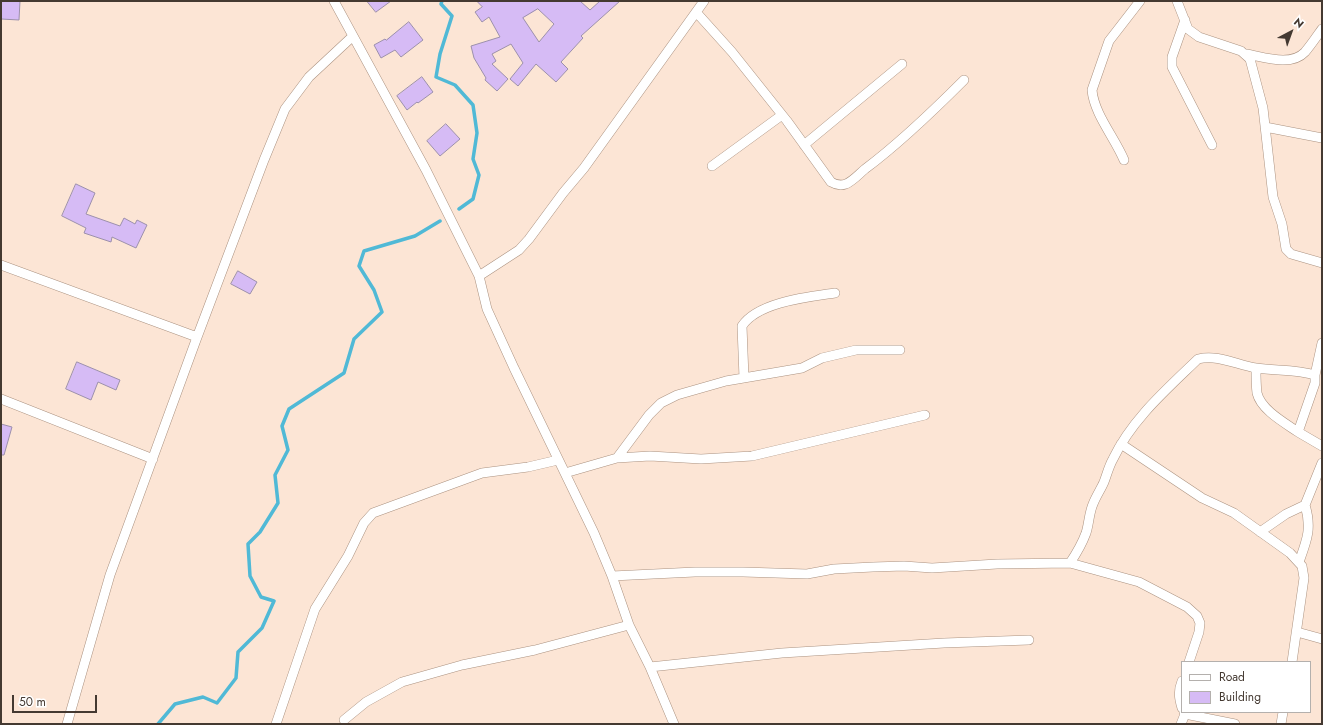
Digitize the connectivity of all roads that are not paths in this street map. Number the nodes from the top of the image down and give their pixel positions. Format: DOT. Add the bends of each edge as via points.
graph roads {
  1 [pos="334,1"];
  2 [pos="704,1"];
  3 [pos="1140,1"];
  4 [pos="1177,1"];
  5 [pos="696,12"];
  6 [pos="1185,20"];
  7 [pos="1322,29"];
  8 [pos="353,36"];
  9 [pos="1246,54"];
  10 [pos="902,64"];
  11 [pos="964,80"];
  12 [pos="782,115"];
  13 [pos="1266,127"];
  14 [pos="1322,138"];
  15 [pos="804,145"];
  16 [pos="1212,145"];
  17 [pos="1124,160"];
  18 [pos="712,166"];
  19 [pos="1322,263"];
  20 [pos="1,265"];
  21 [pos="479,276"];
  22 [pos="835,293"];
  23 [pos="197,337"];
  24 [pos="1322,343"];
  25 [pos="900,350"];
  26 [pos="1256,368"];
  27 [pos="1314,375"];
  28 [pos="744,378"];
  29 [pos="1,399"];
  30 [pos="924,415"];
  31 [pos="1298,432"];
  32 [pos="1121,444"];
  33 [pos="1322,446"];
  34 [pos="153,458"];
  35 [pos="617,458"];
  36 [pos="558,460"];
  37 [pos="1322,463"];
  38 [pos="565,473"];
  39 [pos="1305,505"];
  40 [pos="1260,532"];
  41 [pos="1299,562"];
  42 [pos="1070,563"];
  43 [pos="612,576"];
  44 [pos="629,625"];
  45 [pos="1297,632"];
  46 [pos="1322,639"];
  47 [pos="1029,640"];
  48 [pos="1189,661"];
  49 [pos="1292,661"];
  50 [pos="650,667"];
  51 [pos="1181,684"];
  52 [pos="1181,703"];
  53 [pos="1184,713"];
  54 [pos="1192,713"];
  55 [pos="1284,713"];
  56 [pos="344,720"];
  57 [pos="67,724"];
  58 [pos="276,724"];
  59 [pos="674,724"];
  60 [pos="1181,724"];
  61 [pos="1235,724"];
  62 [pos="1281,724"];
  1 -- 8 [label="street"];
  2 -- 5 [label="street"];
  3 -- 17 [label="street" via="1109,41 1092,90 1096,108"];
  4 -- 6 [label="street"];
  5 -- 12 [label="street"];
  5 -- 21 [label="street" via="584,168 529,239 519,250"];
  6 -- 9 [label="street" via="1188,29 1199,37"];
  6 -- 16 [label="street" via="1172,57 1172,67"];
  7 -- 9 [label="street" via="1305,52 1294,59 1283,60"];
  8 -- 21 [label="street" via="426,170"];
  8 -- 23 [label="street" via="309,76 285,109"];
  9 -- 13 [label="street" via="1253,68"];
  10 -- 15 [label="street"];
  11 -- 15 [label="street" via="876,161 847,184 831,182"];
  12 -- 15 [label="street"];
  12 -- 18 [label="street"];
  13 -- 14 [label="street"];
  13 -- 19 [label="street" via="1273,197 1282,224 1286,249 1291,254"];
  20 -- 23 [label="street"];
  21 -- 36 [label="street" via="487,309"];
  22 -- 28 [label="street" via="793,299 746,319 742,326"];
  23 -- 34 [label="street"];
  24 -- 27 [label="street"];
  25 -- 28 [label="street" via="856,350 822,358 802,368"];
  26 -- 27 [label="street" via="1300,371"];
  26 -- 31 [label="street" via="1258,394 1263,403 1272,414"];
  26 -- 32 [label="street" via="1216,358 1198,359 1160,395"];
  27 -- 31 [label="street" via="1314,383"];
  28 -- 35 [label="street" via="677,395 661,403"];
  29 -- 34 [label="street"];
  30 -- 35 [label="street" via="752,456 701,459 650,456"];
  31 -- 33 [label="street"];
  32 -- 40 [label="street" via="1202,498 1234,513"];
  32 -- 42 [label="street" via="1093,502 1086,532"];
  34 -- 57 [label="street" via="110,575"];
  35 -- 38 [label="street"];
  36 -- 38 [label="street"];
  36 -- 58 [label="street" via="482,473 373,513 364,523 348,556 315,609"];
  37 -- 39 [label="street"];
  38 -- 43 [label="street"];
  39 -- 40 [label="street" via="1286,514"];
  39 -- 41 [label="street" via="1309,517 1308,539"];
  40 -- 41 [label="street"];
  41 -- 45 [label="street" via="1304,578"];
  42 -- 43 [label="street" via="932,568 872,567 834,569 807,574 696,572"];
  42 -- 48 [label="street" via="1139,582 1187,607 1200,623"];
  43 -- 44 [label="street"];
  44 -- 50 [label="street"];
  44 -- 56 [label="street" via="402,682 366,702"];
  45 -- 46 [label="street"];
  45 -- 49 [label="street"];
  47 -- 50 [label="street" via="782,653"];
  50 -- 59 [label="street"];
  51 -- 52 [label="street"];
  53 -- 60 [label="street"];
  54 -- 61 [label="street"];
  55 -- 62 [label="street"];
}
